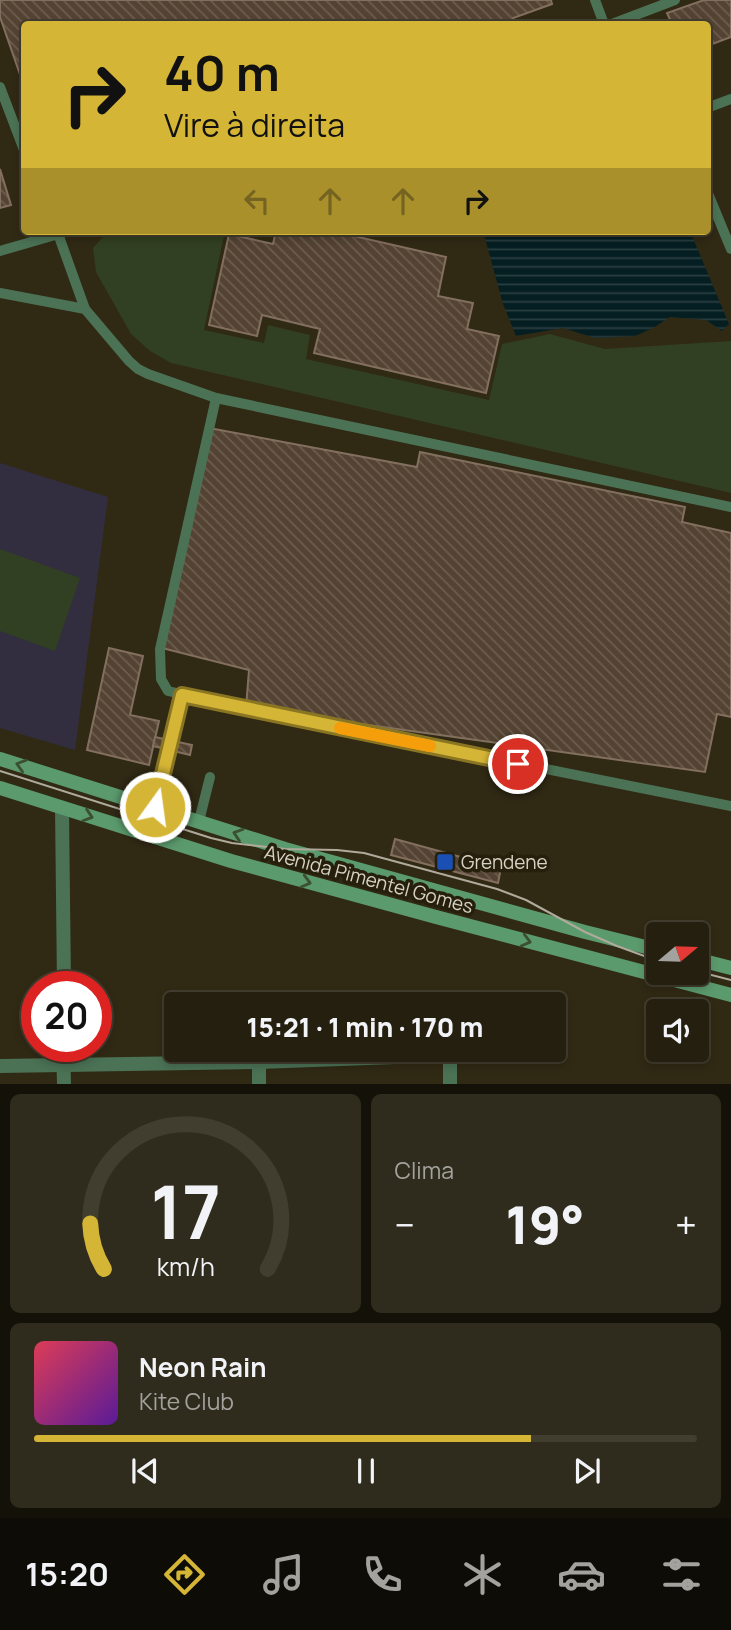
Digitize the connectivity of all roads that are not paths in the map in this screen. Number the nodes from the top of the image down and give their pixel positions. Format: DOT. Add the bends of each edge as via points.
graph roads {
  1 [pos="595,0"];
  2 [pos="675,0"];
  3 [pos="635,20"];
  4 [pos="603,21"];
  5 [pos="0,88"];
  6 [pos="731,99"];
  7 [pos="711,106"];
  8 [pos="21,142"];
  9 [pos="711,201"];
  10 [pos="51,235"];
  11 [pos="62,235"];
  12 [pos="731,249"];
  13 [pos="0,251"];
  14 [pos="0,293"];
  15 [pos="85,309"];
  16 [pos="216,398"];
  17 [pos="731,506"];
  18 [pos="182,695"];
  19 [pos="0,759"];
  20 [pos="210,777"];
  21 [pos="0,788"];
  22 [pos="731,806"];
  23 [pos="155,807"];
  24 [pos="62,808"];
  25 [pos="199,821"];
  26 [pos="646,947"];
  27 [pos="709,962"];
  28 [pos="731,968"];
  29 [pos="64,971"];
  30 [pos="731,995"];
  31 [pos="259,1062"];
  32 [pos="450,1062"];
  33 [pos="63,1064"];
  34 [pos="0,1066"];
  35 [pos="64,1084"];
  36 [pos="259,1084"];
  37 [pos="450,1084"];
  1 -- 4 [label="lane"];
  2 -- 3 [label="lane"];
  5 -- 8 [label="lane"];
  6 -- 7 [label="lane"];
  9 -- 12 [label="lane"];
  10 -- 13 [label="lane"];
  11 -- 15 [label="lane"];
  14 -- 15 [label="lane"];
  15 -- 16 [label="lane" via="138,369"];
  16 -- 17 [label="lane"];
  16 -- 18 [label="lane" via="160,649 161,679 167,691"];
  18 -- 22 [label="lane"];
  18 -- 23 [label="lane"];
  23 -- 19 [label="main road, Avenida Pimentel Gomes, one-way"];
  20 -- 25 [label="lane"];
  21 -- 24 [label="main road, Avenida Pimentel Gomes"];
  23 -- 25 [label="main road, Avenida Pimentel Gomes"];
  24 -- 29 [label="street"];
  24 -- 30 [label="main road, Avenida Pimentel Gomes, one-way" via="231,861"];
  26 -- 25 [label="main road, Avenida Pimentel Gomes, one-way"];
  27 -- 28 [label="main road"];
  31 -- 33 [label="street"];
  31 -- 36 [label="street"];
  32 -- 37 [label="street"];
  33 -- 34 [label="street"];
  33 -- 35 [label="street"];
}
